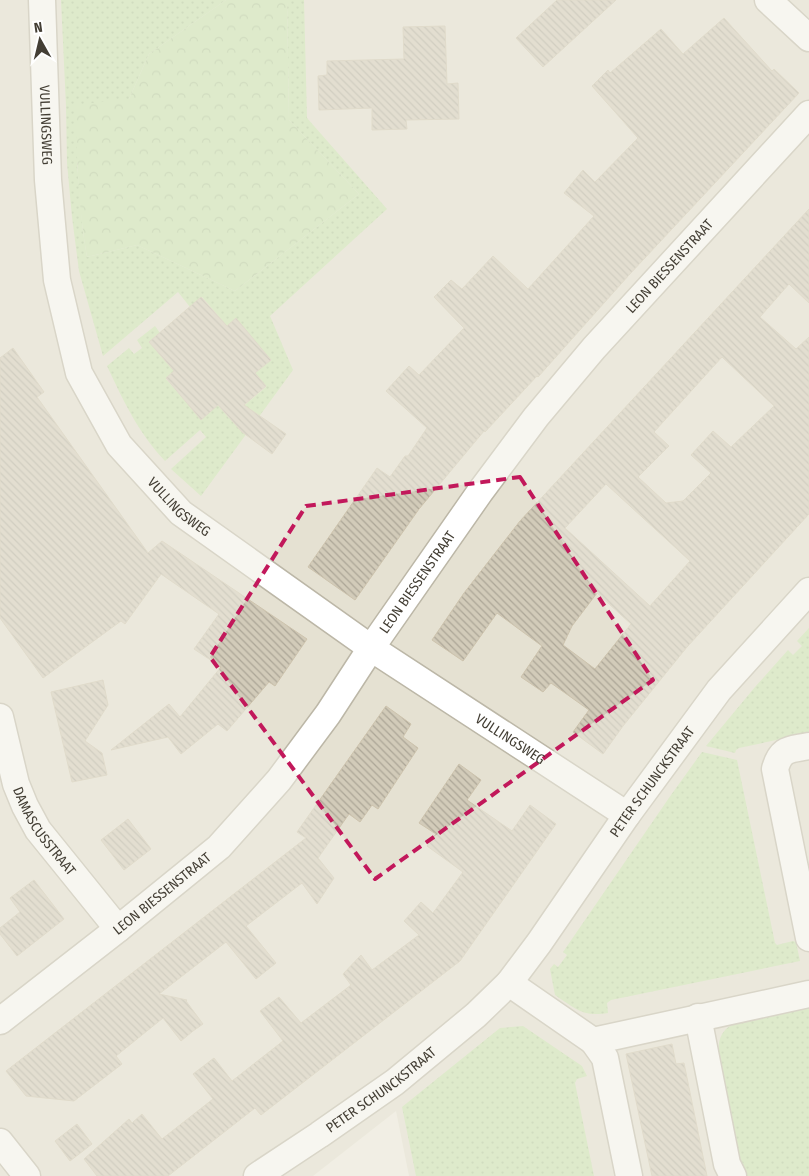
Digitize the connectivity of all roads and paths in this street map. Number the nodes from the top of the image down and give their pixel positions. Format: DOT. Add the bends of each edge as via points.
graph roads {
  1 [pos="42,0"];
  2 [pos="768,0"];
  3 [pos="809,38"];
  4 [pos="809,114"];
  5 [pos="809,591"];
  6 [pos="371,648"];
  7 [pos="0,717"];
  8 [pos="809,746"];
  9 [pos="627,815"];
  10 [pos="118,929"];
  11 [pos="809,938"];
  12 [pos="508,983"];
  13 [pos="809,994"];
  14 [pos="698,1017"];
  15 [pos="0,1021"];
  16 [pos="593,1041"];
  17 [pos="319,1135"];
  18 [pos="0,1142"];
  19 [pos="26,1176"];
  20 [pos="257,1176"];
  21 [pos="272,1176"];
  22 [pos="629,1176"];
  23 [pos="733,1176"];
  1 -- 6 [label="street, VULLINGSWEG" via="48,180 57,280 79,373 120,445 181,513"];
  2 -- 3 [label="street"];
  4 -- 6 [label="street, LEON BIESSENSTRAAT" via="601,341 536,417"];
  5 -- 9 [label="street, PETER SCHUNCKSTRAAT" via="719,690"];
  6 -- 9 [label="street, VULLINGSWEG"];
  6 -- 10 [label="street, LEON BIESSENSTRAAT" via="279,780 219,847"];
  7 -- 10 [label="street, DAMASCUSSTRAAT" via="24,806 38,830"];
  8 -- 11 [label="street" via="787,750 778,757 775,769"];
  9 -- 12 [label="street, PETER SCHUNCKSTRAAT"];
  10 -- 15 [label="street, LEON BIESSENSTRAAT"];
  12 -- 16 [label="street"];
  12 -- 17 [label="street, PETER SCHUNCKSTRAAT" via="476,1015 395,1082"];
  13 -- 14 [label="street"];
  14 -- 16 [label="street"];
  14 -- 23 [label="street" via="727,1164"];
  16 -- 22 [label="street" via="605,1058"];
  17 -- 20 [label="street, PETER SCHUNCKSTRAAT"];
  17 -- 21 [label="street, PETER SCHUNCKSTRAAT"];
  18 -- 19 [label="street"];
}
